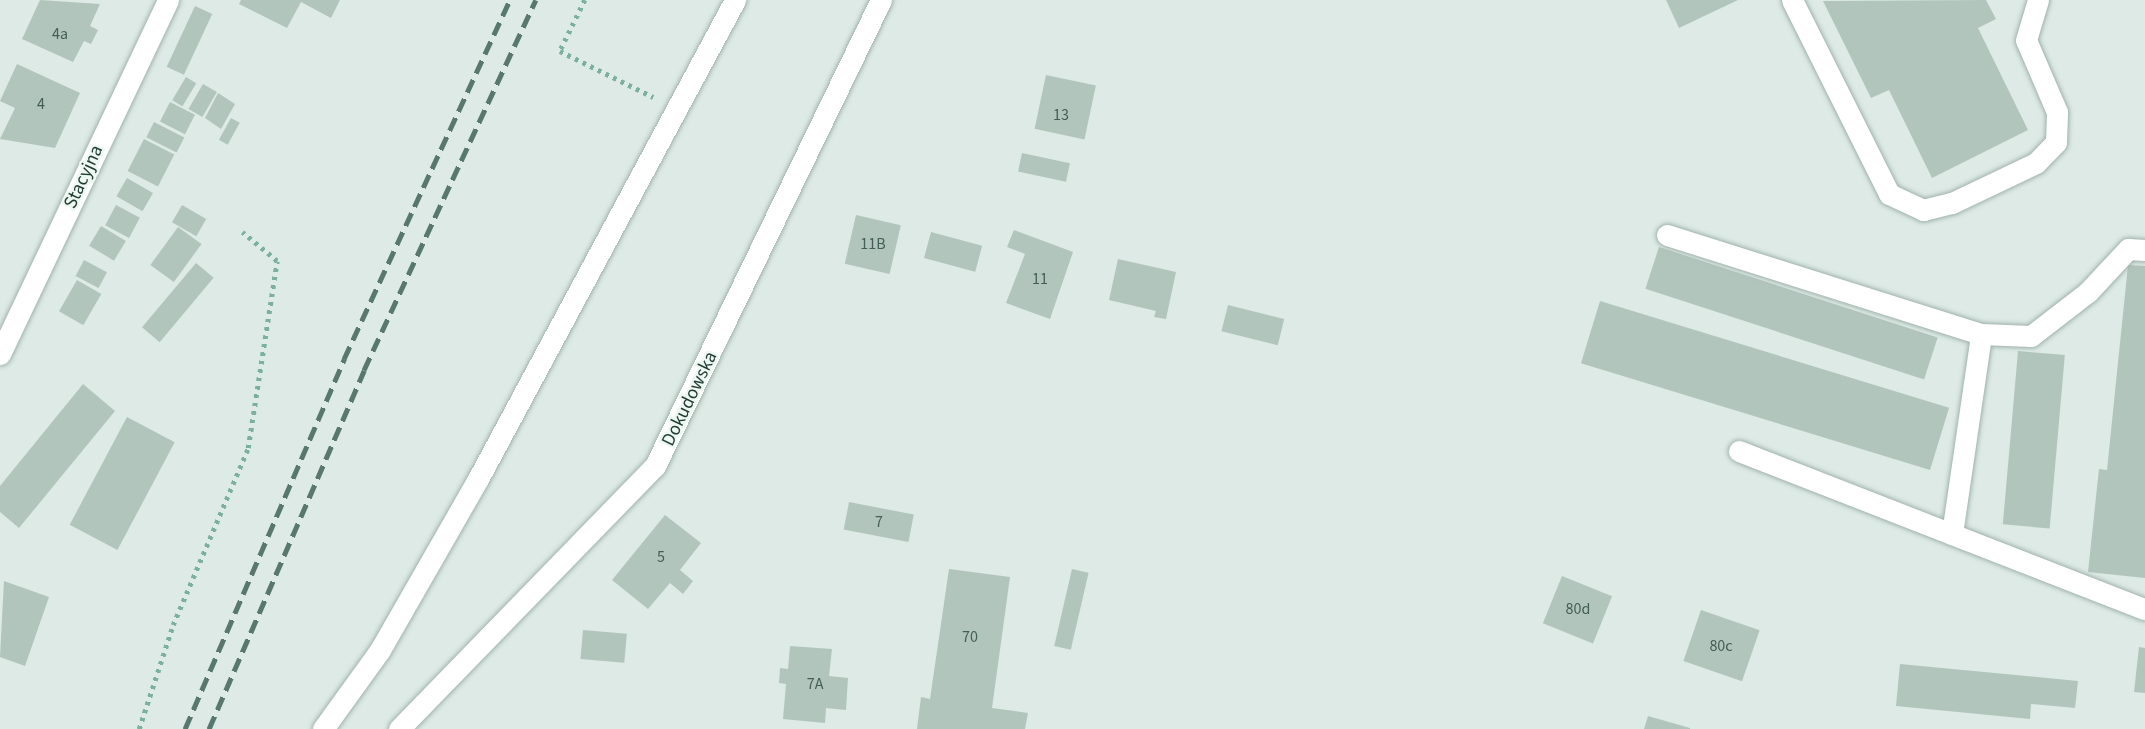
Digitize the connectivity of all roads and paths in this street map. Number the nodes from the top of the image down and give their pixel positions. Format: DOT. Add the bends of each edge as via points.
graph roads {
  1 [pos="168,0"];
  2 [pos="585,0"];
  3 [pos="735,0"];
  4 [pos="881,0"];
  5 [pos="1793,0"];
  6 [pos="2038,0"];
  7 [pos="661,101"];
  8 [pos="242,232"];
  9 [pos="1667,235"];
  10 [pos="2145,250"];
  11 [pos="1981,334"];
  12 [pos="0,354"];
  13 [pos="1739,451"];
  14 [pos="1952,534"];
  15 [pos="2145,609"];
  16 [pos="139,729"];
  17 [pos="323,729"];
  18 [pos="399,729"];
  1 -- 12 [label="street, Stacyjna"];
  2 -- 7 [label="path" via="560,51"];
  3 -- 17 [label="street" via="478,479 380,650"];
  4 -- 18 [label="street, Dokudowska" via="655,466"];
  5 -- 6 [label="street" via="1889,194 1923,210 1952,203 2036,163 2056,142 2057,112 2026,40"];
  8 -- 16 [label="path" via="277,261 248,449 173,625"];
  9 -- 11 [label="street"];
  10 -- 11 [label="street" via="2128,249 2088,292 2031,336"];
  11 -- 14 [label="street"];
  13 -- 14 [label="street"];
  14 -- 15 [label="street"];
}
